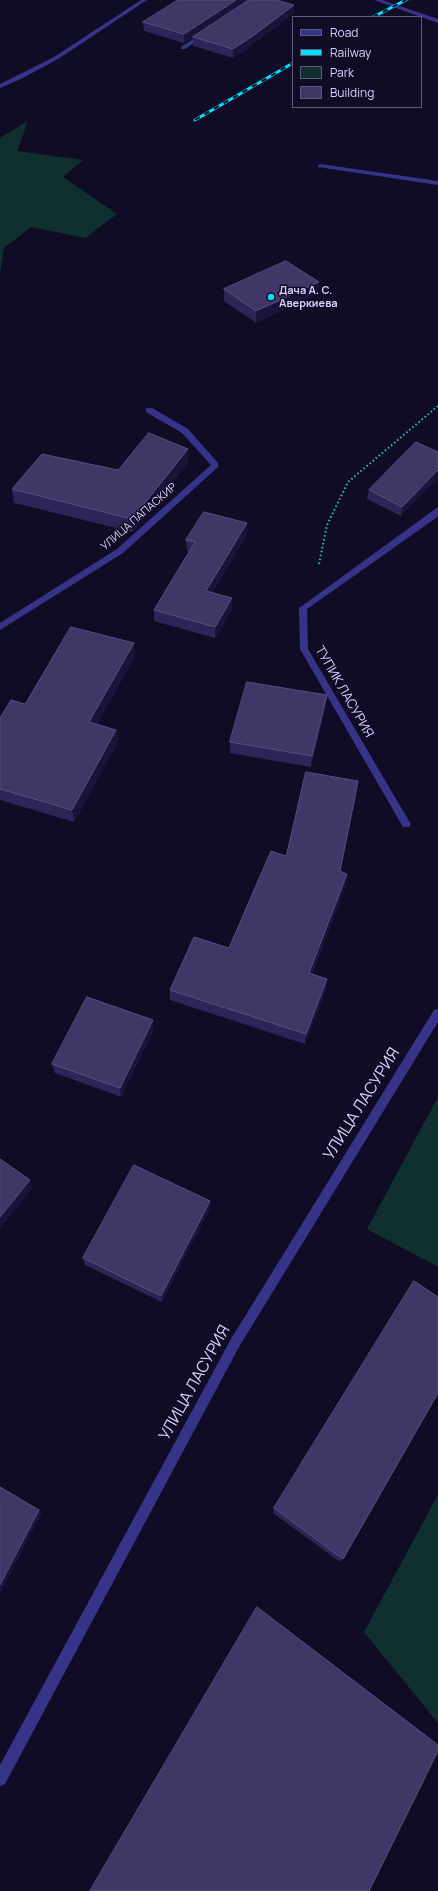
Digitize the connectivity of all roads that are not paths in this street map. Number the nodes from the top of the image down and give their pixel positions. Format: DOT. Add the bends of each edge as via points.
graph roads {
  1 [pos="144,0"];
  2 [pos="377,0"];
  3 [pos="438,21"];
  4 [pos="210,31"];
  5 [pos="183,48"];
  6 [pos="0,86"];
  7 [pos="320,166"];
  8 [pos="438,183"];
  9 [pos="149,410"];
  10 [pos="436,514"];
  11 [pos="0,627"];
  12 [pos="406,824"];
  13 [pos="438,1013"];
  14 [pos="0,1779"];
  1 -- 6 [label="street" via="65,52 20,78"];
  2 -- 3 [label="street"];
  4 -- 5 [label="street"];
  7 -- 8 [label="street"];
  9 -- 11 [label="street, УЛИЦА ПАПАСКИР" via="185,431 215,465 120,551"];
  10 -- 12 [label="street, ТУПИК ЛАСУРИЯ" via="304,608 304,649"];
  13 -- 14 [label="street, УЛИЦА ЛАСУРИЯ" via="235,1344"];
}
